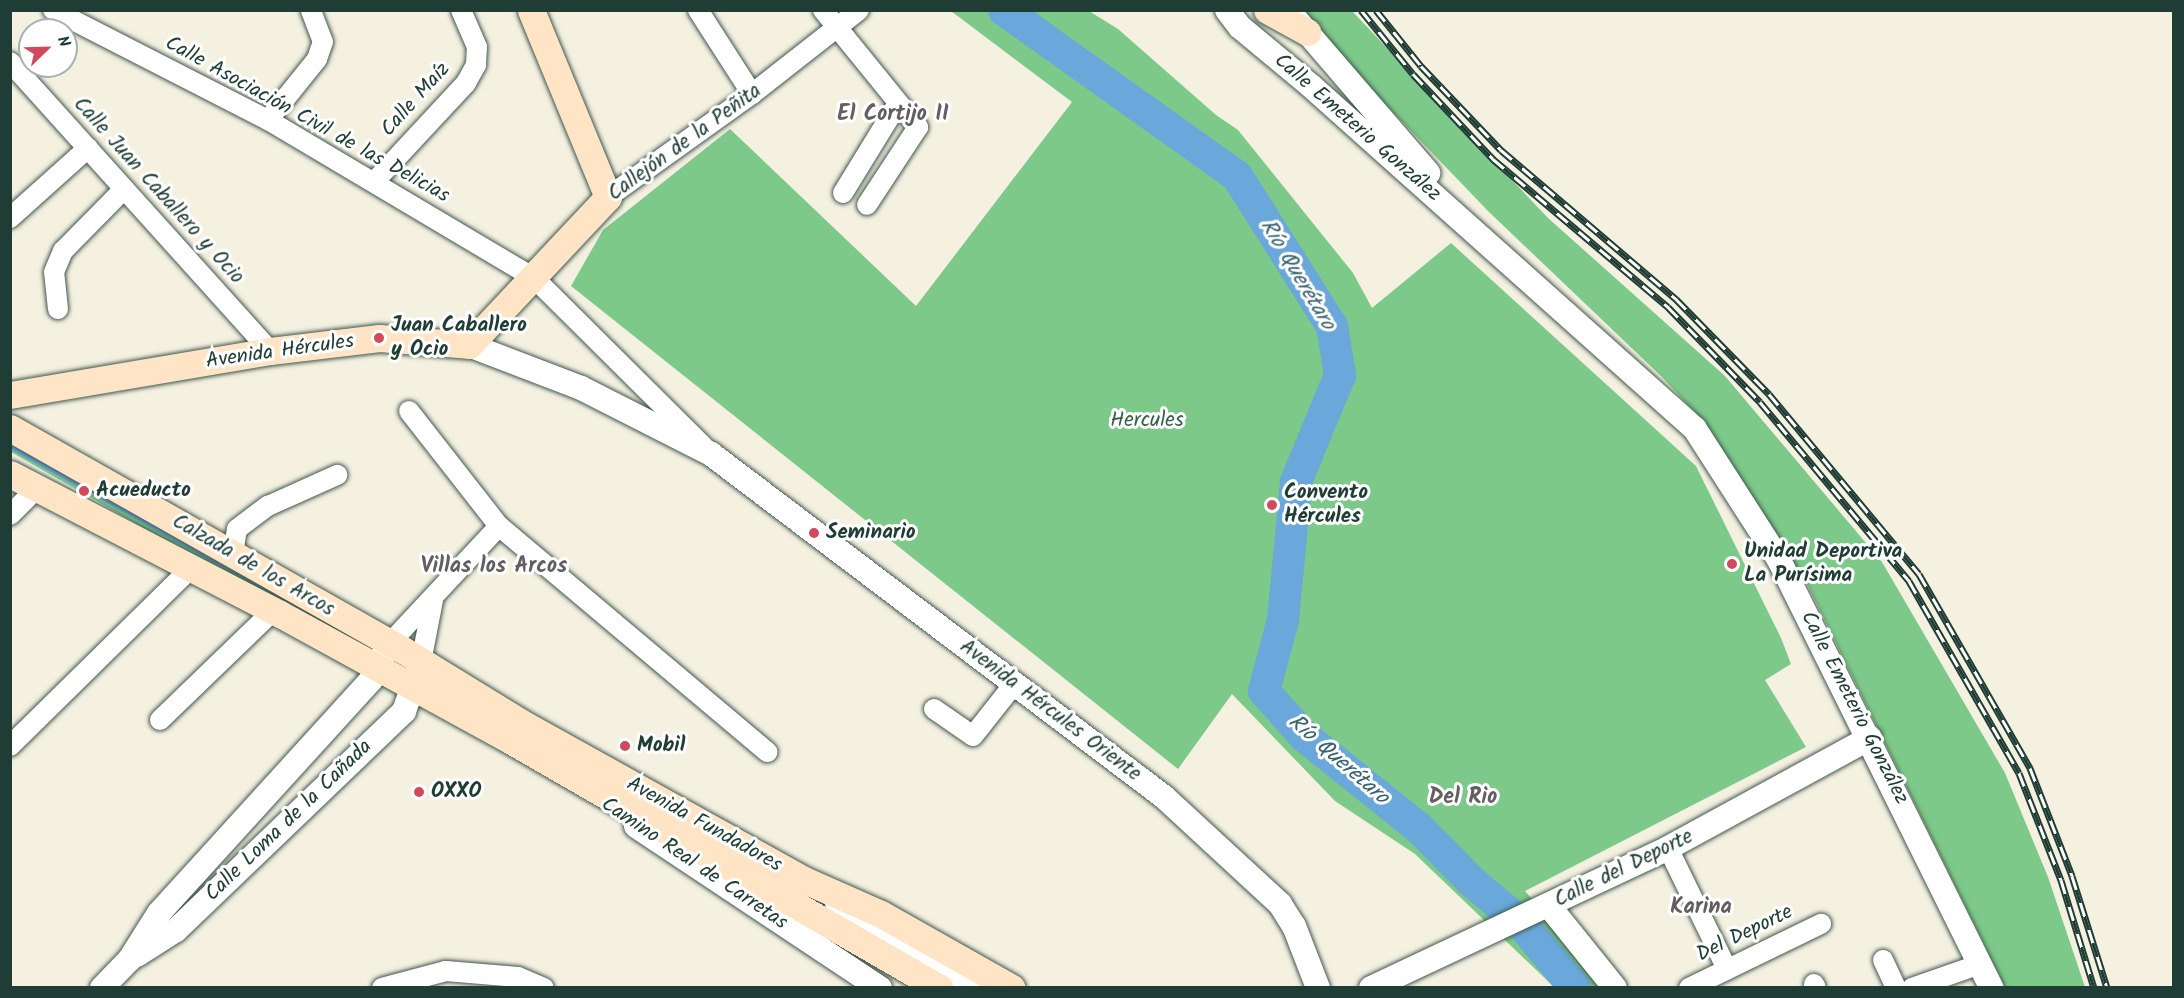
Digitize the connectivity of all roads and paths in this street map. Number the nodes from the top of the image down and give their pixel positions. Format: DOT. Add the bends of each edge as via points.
graph roads {
  1 [pos="53,10"];
  2 [pos="311,10"];
  3 [pos="461,10"];
  4 [pos="531,10"];
  5 [pos="698,10"];
  6 [pos="823,10"];
  7 [pos="859,10"];
  8 [pos="1227,10"];
  9 [pos="1267,10"];
  10 [pos="1289,10"];
  11 [pos="835,29"];
  12 [pos="1307,32"];
  13 [pos="10,62"];
  14 [pos="1335,65"];
  15 [pos="1311,86"];
  16 [pos="752,94"];
  17 [pos="897,105"];
  18 [pos="268,120"];
  19 [pos="88,148"];
  20 [pos="375,181"];
  21 [pos="124,189"];
  22 [pos="843,194"];
  23 [pos="608,197"];
  24 [pos="867,205"];
  25 [pos="10,218"];
  26 [pos="1488,243"];
  27 [pos="534,278"];
  28 [pos="58,309"];
  29 [pos="469,345"];
  30 [pos="270,351"];
  31 [pos="10,395"];
  32 [pos="409,411"];
  33 [pos="10,428"];
  34 [pos="711,454"];
  35 [pos="10,474"];
  36 [pos="737,474"];
  37 [pos="337,475"];
  38 [pos="37,488"];
  39 [pos="10,515"];
  40 [pos="499,526"];
  41 [pos="233,554"];
  42 [pos="191,568"];
  43 [pos="294,589"];
  44 [pos="433,600"];
  45 [pos="277,612"];
  46 [pos="405,652"];
  47 [pos="376,668"];
  48 [pos="1014,684"];
  49 [pos="415,688"];
  50 [pos="934,709"];
  51 [pos="160,720"];
  52 [pos="1870,738"];
  53 [pos="510,740"];
  54 [pos="10,746"];
  55 [pos="767,752"];
  56 [pos="1668,848"];
  57 [pos="802,879"];
  58 [pos="1544,909"];
  59 [pos="1821,924"];
  60 [pos="130,960"];
  61 [pos="1883,960"];
  62 [pos="1980,964"];
  63 [pos="1727,969"];
  64 [pos="102,987"];
  65 [pos="382,987"];
  66 [pos="543,987"];
  67 [pos="880,987"];
  68 [pos="939,987"];
  69 [pos="979,987"];
  70 [pos="1012,987"];
  71 [pos="1318,987"];
  72 [pos="1371,987"];
  73 [pos="1615,987"];
  74 [pos="1689,987"];
  75 [pos="1896,987"];
  76 [pos="1912,987"];
  77 [pos="1991,987"];
  1 -- 18 [label="street, Calle Asociación Civil de las Delicias"];
  2 -- 18 [label="street" via="323,42 317,59"];
  3 -- 20 [label="street, Calle Maíz" via="477,47 476,65 466,83"];
  4 -- 23 [label="main road"];
  5 -- 16 [label="street"];
  6 -- 11 [label="street"];
  7 -- 11 [label="street, Callejón de la Peñita"];
  8 -- 15 [label="street, Calle Emeterio González" via="1240,27"];
  9 -- 12 [label="main road"];
  10 -- 12 [label="street, Calle Emeterio González"];
  11 -- 16 [label="street, Callejón de la Peñita"];
  11 -- 17 [label="street"];
  12 -- 14 [label="street, Calle Emeterio González"];
  13 -- 19 [label="street, Calle Juan Caballero y Ocio"];
  14 -- 15 [label="street" via="1328,83"];
  14 -- 26 [label="street, Calle Emeterio González"];
  15 -- 26 [label="street, Calle Emeterio González"];
  16 -- 23 [label="street, Callejón de la Peñita"];
  17 -- 22 [label="street"];
  17 -- 24 [label="street" via="914,118 918,127"];
  18 -- 20 [label="street, Calle Asociación Civil de las Delicias"];
  19 -- 21 [label="street, Calle Juan Caballero y Ocio"];
  19 -- 25 [label="street"];
  20 -- 27 [label="street, Calle Asociación Civil de las Delicias"];
  21 -- 28 [label="street" via="63,250 54,272"];
  21 -- 30 [label="street, Calle Juan Caballero y Ocio"];
  23 -- 27 [label="main road, Callejón de la Peñita"];
  26 -- 52 [label="street, Calle Emeterio González" via="1695,429 1779,560"];
  27 -- 29 [label="main road, Callejón de la Peñita"];
  27 -- 34 [label="street, Calle Asociación Civil de las Delicias"];
  29 -- 30 [label="main road, Avenida Hércules" via="379,338"];
  29 -- 34 [label="street, Avenida Hércules" via="581,388"];
  30 -- 31 [label="main road, Avenida Hércules"];
  32 -- 40 [label="street"];
  33 -- 41 [label="main road, Calzada de los Arcos"];
  34 -- 36 [label="street, Avenida Hércules"];
  35 -- 38 [label="main road, Calzada de los Arcos"];
  36 -- 48 [label="street, Avenida Hércules Oriente"];
  37 -- 41 [label="street" via="268,506 237,529"];
  38 -- 39 [label="street"];
  38 -- 42 [label="main road, Calzada de los Arcos"];
  40 -- 44 [label="street"];
  40 -- 55 [label="street"];
  41 -- 43 [label="main road, Calzada de los Arcos"];
  42 -- 45 [label="main road, Calzada de los Arcos"];
  42 -- 54 [label="street"];
  43 -- 45 [label="main road"];
  43 -- 46 [label="main road, Calzada de los Arcos"];
  44 -- 46 [label="street"];
  44 -- 46 [label="street"];
  45 -- 47 [label="main road, Calzada de los Arcos"];
  45 -- 51 [label="street"];
  46 -- 47 [label="street, Calle Loma de la Cañada"];
  46 -- 49 [label="street, Calle Loma de la Cañada"];
  46 -- 57 [label="main road, Avenida Fundadores" via="520,722"];
  47 -- 49 [label="main road, Avenida Fundadores"];
  47 -- 60 [label="street, Calle Loma de la Cañada" via="371,680 159,913"];
  48 -- 50 [label="street" via="973,736"];
  48 -- 71 [label="street, Avenida Hércules Oriente" via="1164,797 1280,904 1294,926"];
  49 -- 53 [label="main road, Avenida Fundadores"];
  49 -- 60 [label="street, Calle Loma de la Cañada" via="404,711 184,922"];
  52 -- 56 [label="street, Calle del Deporte"];
  52 -- 62 [label="street, Calle Emeterio González"];
  53 -- 67 [label="street, Camino Real de Carretas"];
  53 -- 68 [label="main road, Avenida Fundadores"];
  56 -- 58 [label="street, Calle del Deporte"];
  56 -- 63 [label="street"];
  57 -- 69 [label="street" via="872,926"];
  57 -- 70 [label="main road, Avenida Fundadores" via="881,914"];
  58 -- 72 [label="street, Calle del Deporte"];
  58 -- 73 [label="street"];
  59 -- 63 [label="street, Del Deporte"];
  60 -- 64 [label="street, Calle Loma de la Cañada"];
  61 -- 75 [label="street"];
  62 -- 76 [label="street"];
  62 -- 77 [label="street, Calle Emeterio González"];
  63 -- 74 [label="street, Del Deporte"];
  65 -- 66 [label="street" via="446,971 518,976"];
}
